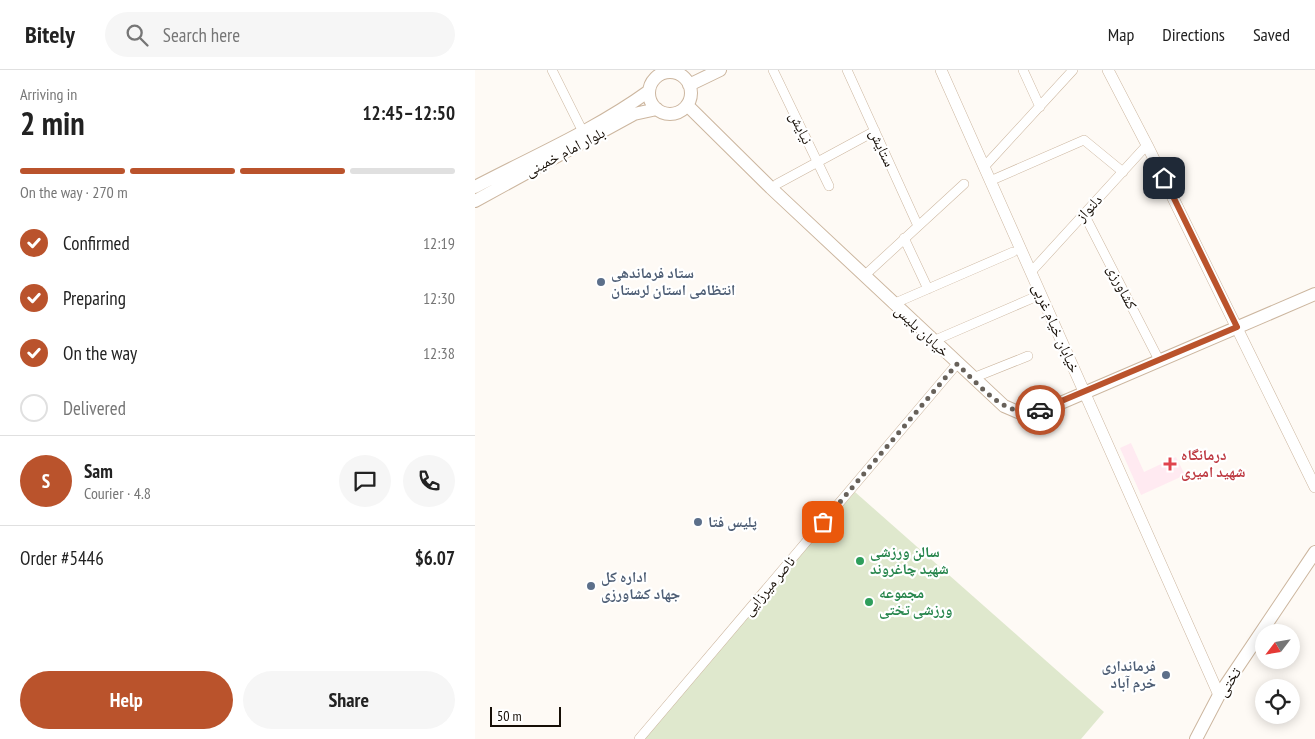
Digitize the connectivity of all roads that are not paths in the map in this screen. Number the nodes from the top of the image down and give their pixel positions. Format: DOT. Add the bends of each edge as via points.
graph roads {
  1 [pos="552,70"];
  2 [pos="720,70"];
  3 [pos="773,70"];
  4 [pos="847,70"];
  5 [pos="941,70"];
  6 [pos="1023,70"];
  7 [pos="1073,70"];
  8 [pos="1108,70"];
  9 [pos="651,74"];
  10 [pos="689,85"];
  11 [pos="649,91"];
  12 [pos="687,105"];
  13 [pos="1040,107"];
  14 [pos="657,109"];
  15 [pos="875,131"];
  16 [pos="583,132"];
  17 [pos="1147,145"];
  18 [pos="817,163"];
  19 [pos="984,167"];
  20 [pos="1123,172"];
  21 [pos="990,181"];
  22 [pos="777,184"];
  23 [pos="964,184"];
  24 [pos="475,186"];
  25 [pos="829,186"];
  26 [pos="475,201"];
  27 [pos="1084,214"];
  28 [pos="918,226"];
  29 [pos="904,238"];
  30 [pos="1013,252"];
  31 [pos="1031,272"];
  32 [pos="863,276"];
  33 [pos="928,288"];
  34 [pos="1315,294"];
  35 [pos="1035,297"];
  36 [pos="893,304"];
  37 [pos="1237,327"];
  38 [pos="933,341"];
  39 [pos="1028,356"];
  40 [pos="1159,360"];
  41 [pos="957,364"];
  42 [pos="973,378"];
  43 [pos="1085,391"];
  44 [pos="1315,487"];
  45 [pos="1315,552"];
  46 [pos="1219,695"];
  47 [pos="639,739"];
  48 [pos="1196,739"];
  1 -- 16 [label="street"];
  2 -- 10 [label="main road"];
  3 -- 18 [label="street, نیایش"];
  4 -- 15 [label="street, ستایش"];
  5 -- 19 [label="street, خیابان خیام غربی"];
  6 -- 13 [label="street"];
  7 -- 13 [label="street"];
  8 -- 17 [label="street"];
  9 -- 10 [label="main road" via="674,72 686,79"];
  9 -- 11 [label="main road"];
  10 -- 12 [label="main road" via="691,92"];
  11 -- 14 [label="main road" via="649,98"];
  11 -- 16 [label="main road, بلوار امام خمینی"];
  12 -- 14 [label="main road" via="676,113 663,113"];
  12 -- 32 [label="main road, خیابان پلیس"];
  13 -- 19 [label="street"];
  14 -- 26 [label="main road, بلوار امام خمینی" via="634,114"];
  15 -- 18 [label="street"];
  15 -- 28 [label="street, ستایش"];
  16 -- 24 [label="main road, بلوار امام خمینی"];
  17 -- 20 [label="street, دلنواز"];
  17 -- 37 [label="street"];
  18 -- 22 [label="street"];
  18 -- 25 [label="street, نیایش"];
  19 -- 21 [label="street, خیابان خیام غربی"];
  20 -- 21 [label="street" via="1084,140"];
  20 -- 27 [label="street, دلنواز"];
  21 -- 31 [label="street, خیابان خیام غربی"];
  23 -- 28 [label="street"];
  27 -- 31 [label="street, دلنواز"];
  27 -- 40 [label="street, کشاورزی"];
  28 -- 29 [label="street"];
  29 -- 32 [label="street"];
  29 -- 33 [label="street"];
  30 -- 33 [label="street"];
  31 -- 43 [label="street, خیابان خیام غربی"];
  32 -- 36 [label="main road, خیابان پلیس"];
  33 -- 36 [label="street"];
  34 -- 37 [label="main road, خیابان پلیس"];
  35 -- 38 [label="street"];
  36 -- 38 [label="main road, خیابان پلیس"];
  37 -- 40 [label="main road, خیابان پلیس"];
  37 -- 44 [label="street"];
  38 -- 41 [label="main road, خیابان پلیس"];
  39 -- 42 [label="street"];
  40 -- 43 [label="main road, خیابان پلیس"];
  41 -- 42 [label="main road, خیابان پلیس"];
  41 -- 47 [label="street, ناصر میرزایی"];
  42 -- 43 [label="main road, خیابان پلیس" via="1004,406 1018,412 1049,408"];
  43 -- 46 [label="street, خیابان خیام غربی"];
  45 -- 46 [label="main road, تختی"];
  46 -- 48 [label="main road, تختی"];
}
